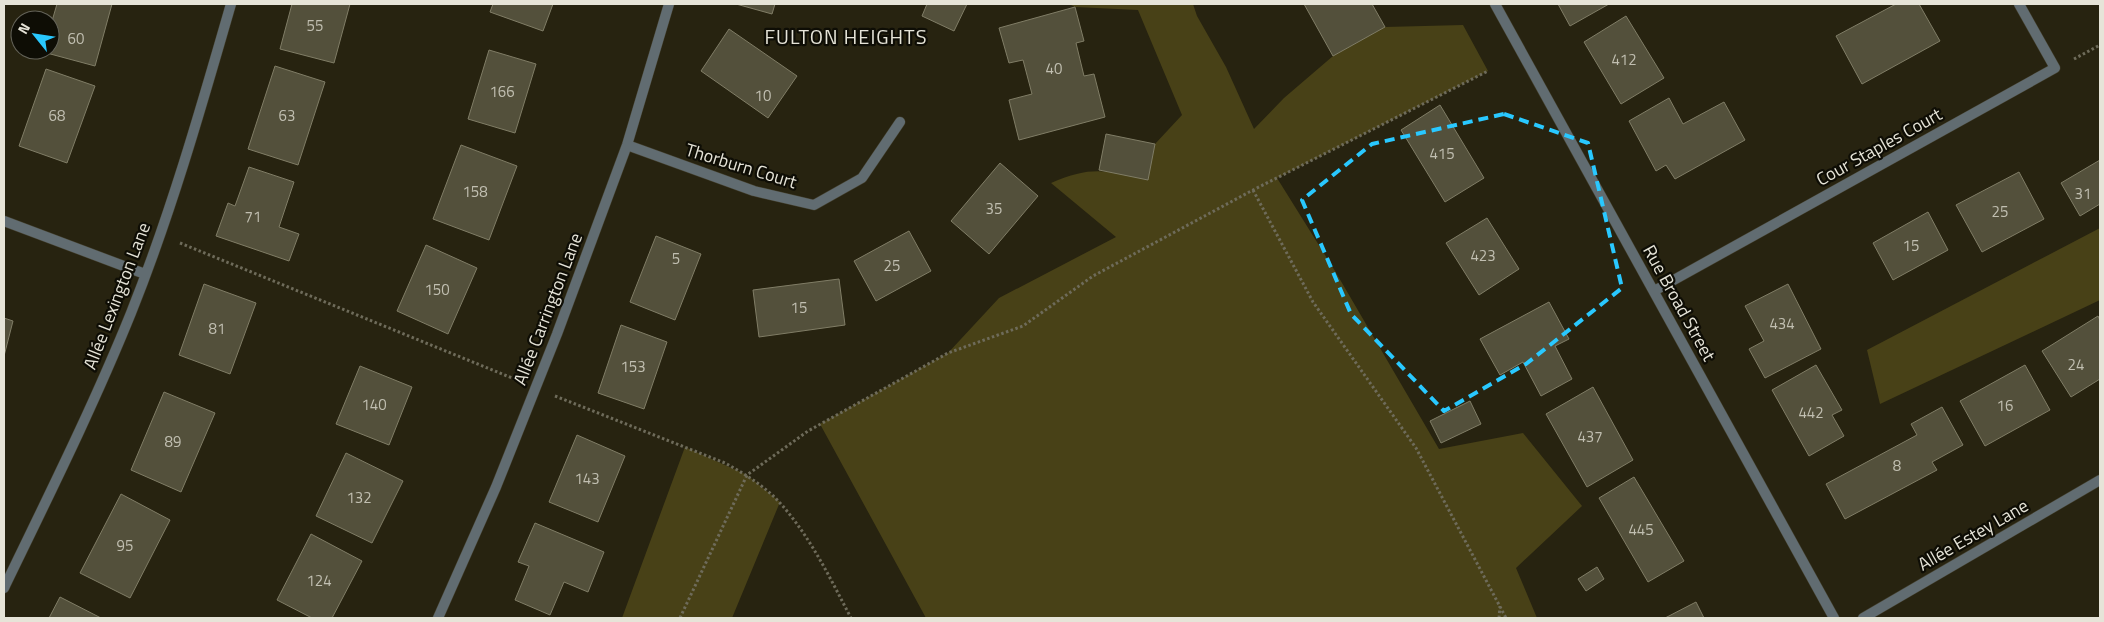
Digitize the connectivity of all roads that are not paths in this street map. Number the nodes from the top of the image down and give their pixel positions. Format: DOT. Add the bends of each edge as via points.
graph roads {
  1 [pos="231,4"];
  2 [pos="669,4"];
  3 [pos="1495,4"];
  4 [pos="2019,4"];
  5 [pos="900,122"];
  6 [pos="627,145"];
  7 [pos="4,222"];
  8 [pos="145,274"];
  9 [pos="1654,291"];
  10 [pos="2100,480"];
  11 [pos="4,588"];
  12 [pos="438,618"];
  13 [pos="1834,618"];
  14 [pos="1863,618"];
  1 -- 8 [label="street, Allée Lexington Lane" via="196,126"];
  2 -- 6 [label="street, Allée Carrington Lane"];
  3 -- 9 [label="street, Rue Broad Street"];
  4 -- 9 [label="street, Cour Staples Court" via="2055,68"];
  5 -- 6 [label="street, Thorburn Court" via="862,178 814,205 754,191"];
  6 -- 12 [label="street, Allée Carrington Lane" via="536,388"];
  7 -- 8 [label="street"];
  8 -- 11 [label="street, Allée Lexington Lane" via="81,430"];
  9 -- 13 [label="street, Rue Broad Street"];
  10 -- 14 [label="street, Allée Estey Lane"];
}
